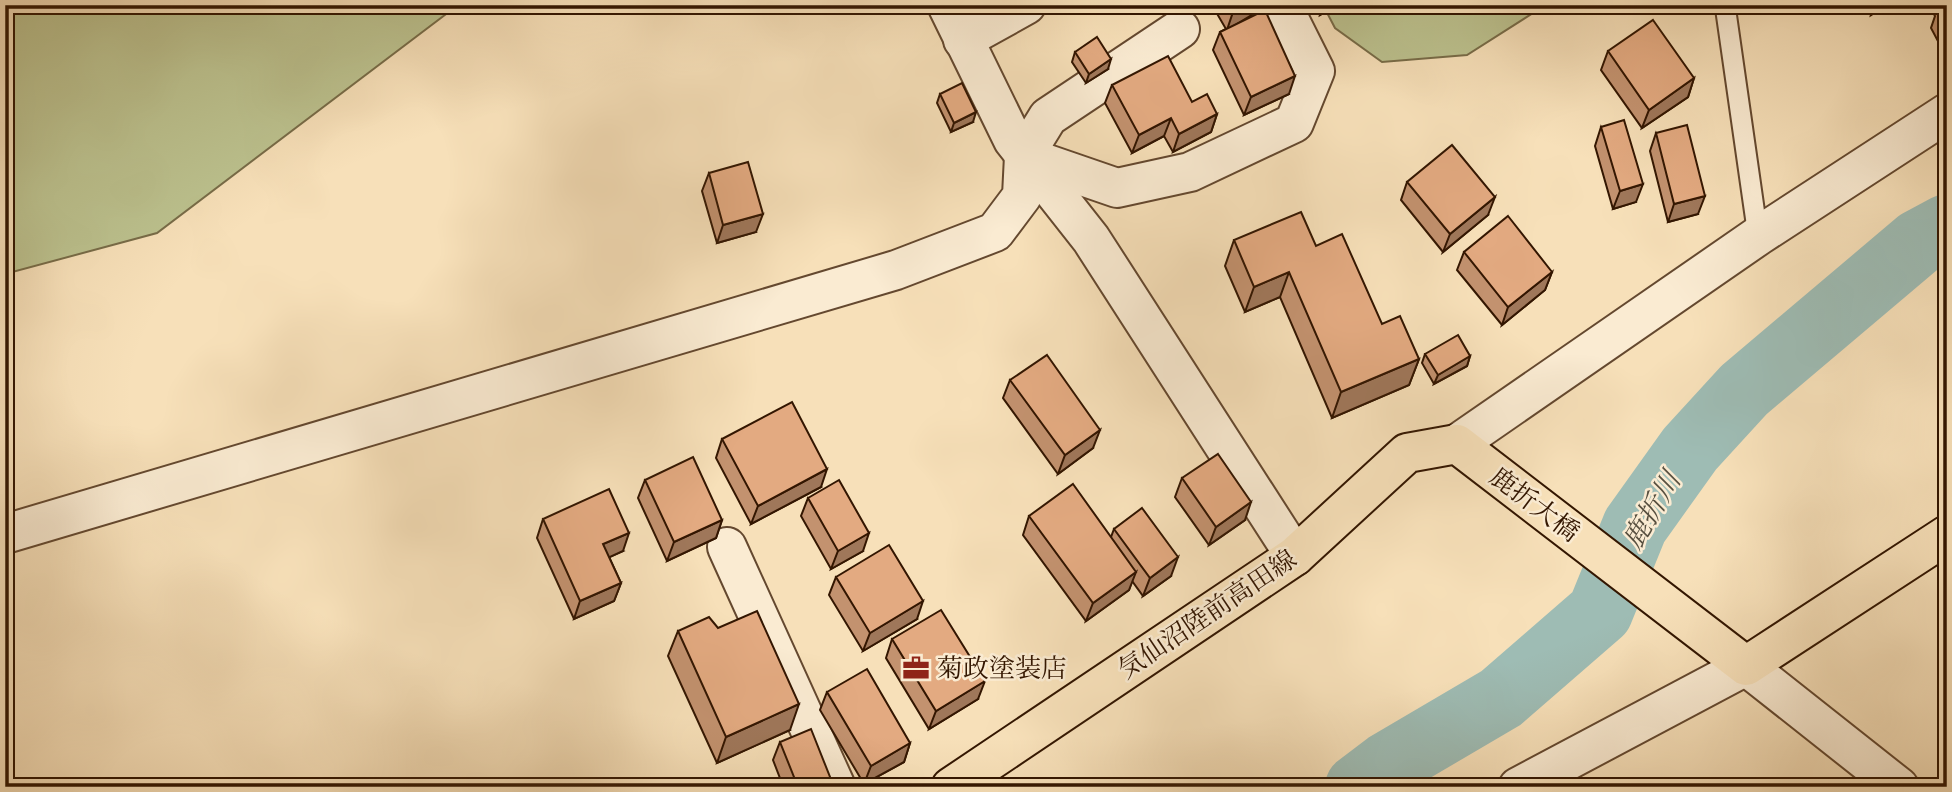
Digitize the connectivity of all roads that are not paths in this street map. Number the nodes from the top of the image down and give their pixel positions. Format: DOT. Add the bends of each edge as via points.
graph roads {
  1 [pos="947,5"];
  2 [pos="1026,5"];
  3 [pos="1282,5"];
  4 [pos="1725,5"];
  5 [pos="1180,29"];
  6 [pos="963,40"];
  7 [pos="1947,113"];
  8 [pos="1024,156"];
  9 [pos="1758,236"];
  10 [pos="1457,444"];
  11 [pos="5,534"];
  12 [pos="1947,535"];
  13 [pos="727,547"];
  14 [pos="1295,556"];
  15 [pos="1746,666"];
  16 [pos="836,787"];
  17 [pos="951,787"];
  18 [pos="1518,787"];
  19 [pos="1899,787"];
  1 -- 6 [label="street"];
  2 -- 6 [label="street"];
  3 -- 8 [label="street" via="1315,71 1294,123 1190,172 1117,188"];
  4 -- 9 [label="lane"];
  5 -- 8 [label="street" via="1048,117"];
  6 -- 8 [label="street"];
  7 -- 9 [label="street"];
  8 -- 11 [label="street" via="1022,196 995,232 896,270"];
  8 -- 14 [label="street" via="1091,239"];
  9 -- 10 [label="street"];
  10 -- 14 [label="main road, 気仙沼陸前高田線" via="1407,453"];
  10 -- 15 [label="main road, 鹿折大橋"];
  12 -- 15 [label="main road"];
  13 -- 16 [label="street"];
  14 -- 17 [label="main road, 気仙沼陸前高田線"];
  15 -- 18 [label="street"];
  15 -- 19 [label="street"];
}
